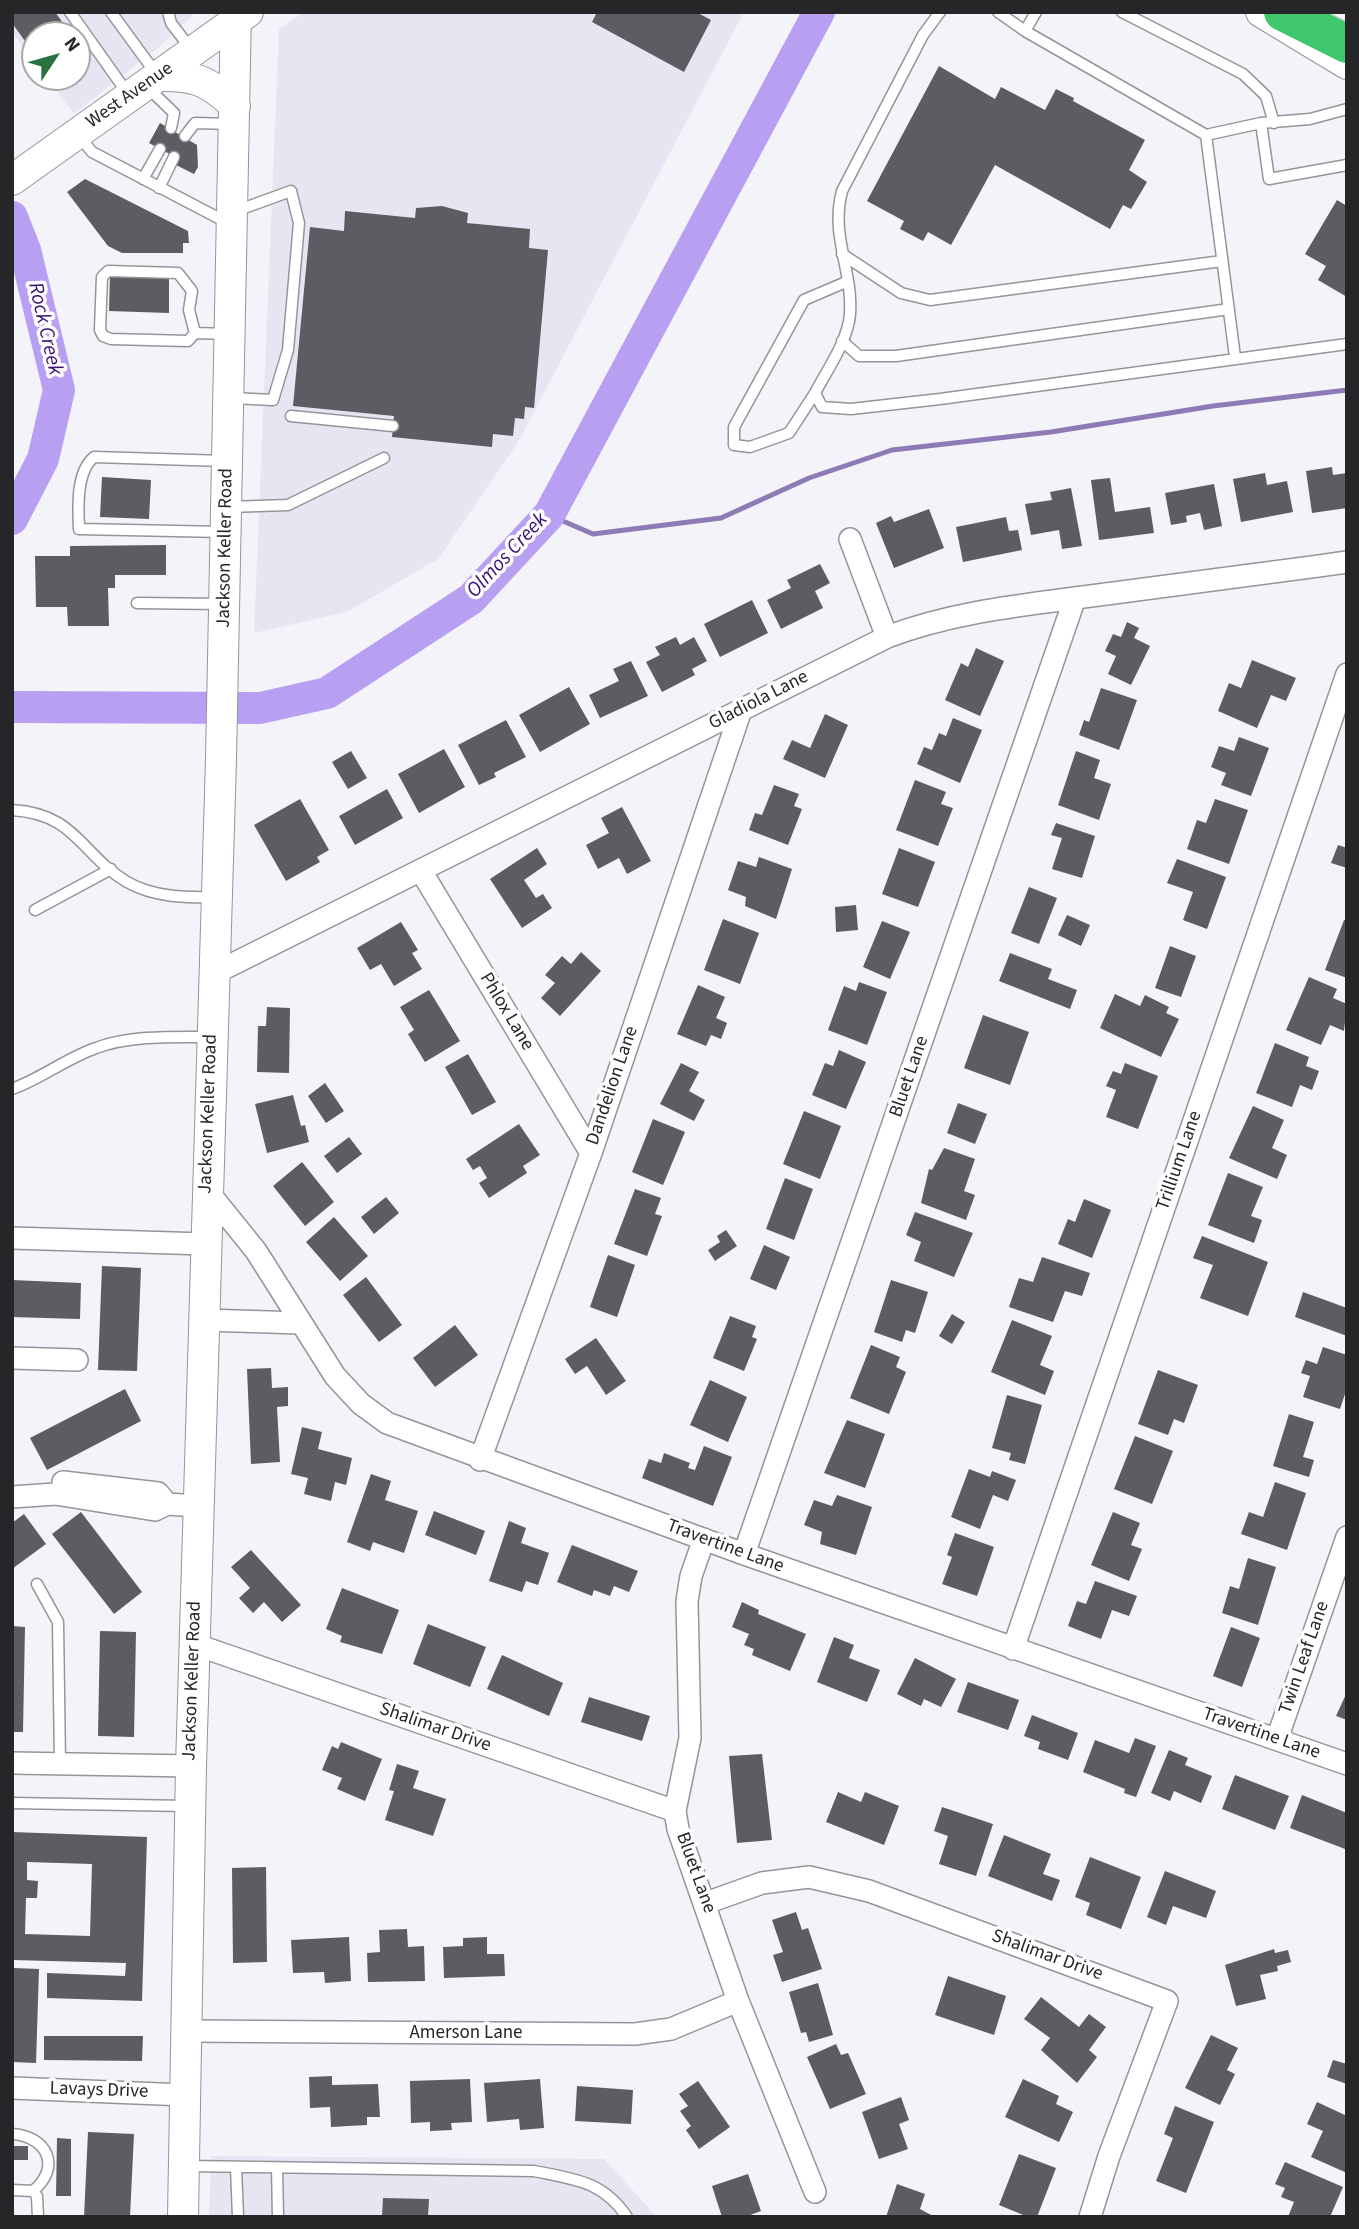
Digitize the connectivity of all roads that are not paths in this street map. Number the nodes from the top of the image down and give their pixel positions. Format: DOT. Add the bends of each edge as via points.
graph roads {
  1 [pos="70,12"];
  2 [pos="111,12"];
  3 [pos="168,12"];
  4 [pos="940,12"];
  5 [pos="998,12"];
  6 [pos="1036,12"];
  7 [pos="1122,12"];
  8 [pos="1261,12"];
  9 [pos="1283,12"];
  10 [pos="240,15"];
  11 [pos="1025,31"];
  12 [pos="1347,44"];
  13 [pos="193,51"];
  14 [pos="1347,64"];
  15 [pos="144,86"];
  16 [pos="1347,109"];
  17 [pos="234,115"];
  18 [pos="1261,123"];
  19 [pos="1274,123"];
  20 [pos="171,128"];
  21 [pos="77,134"];
  22 [pos="1206,135"];
  23 [pos="185,136"];
  24 [pos="160,149"];
  25 [pos="174,156"];
  26 [pos="1347,165"];
  27 [pos="20,174"];
  28 [pos="143,180"];
  29 [pos="159,188"];
  30 [pos="232,219"];
  31 [pos="842,254"];
  32 [pos="1222,261"];
  33 [pos="846,282"];
  34 [pos="1229,309"];
  35 [pos="195,333"];
  36 [pos="230,334"];
  37 [pos="842,341"];
  38 [pos="1347,344"];
  39 [pos="1235,357"];
  40 [pos="815,393"];
  41 [pos="229,398"];
  42 [pos="291,416"];
  43 [pos="393,426"];
  44 [pos="384,458"];
  45 [pos="227,461"];
  46 [pos="226,520"];
  47 [pos="850,539"];
  48 [pos="1347,562"];
  49 [pos="1075,598"];
  50 [pos="137,603"];
  51 [pos="224,604"];
  52 [pos="887,637"];
  53 [pos="1347,674"];
  54 [pos="741,710"];
  55 [pos="12,810"];
  56 [pos="111,869"];
  57 [pos="421,871"];
  58 [pos="216,897"];
  59 [pos="35,910"];
  60 [pos="213,974"];
  61 [pos="211,1037"];
  62 [pos="12,1089"];
  63 [pos="591,1153"];
  64 [pos="206,1189"];
  65 [pos="12,1238"];
  66 [pos="205,1244"];
  67 [pos="204,1320"];
  68 [pos="301,1323"];
  69 [pos="12,1357"];
  70 [pos="77,1360"];
  71 [pos="480,1460"];
  72 [pos="12,1485"];
  73 [pos="12,1497"];
  74 [pos="167,1504"];
  75 [pos="198,1506"];
  76 [pos="1347,1537"];
  77 [pos="704,1539"];
  78 [pos="744,1555"];
  79 [pos="37,1584"];
  80 [pos="194,1644"];
  81 [pos="1013,1649"];
  82 [pos="1277,1739"];
  83 [pos="12,1763"];
  84 [pos="1347,1763"];
  85 [pos="60,1764"];
  86 [pos="191,1766"];
  87 [pos="12,1803"];
  88 [pos="190,1806"];
  89 [pos="675,1811"];
  90 [pos="706,1903"];
  91 [pos="738,2001"];
  92 [pos="187,2031"];
  93 [pos="12,2088"];
  94 [pos="185,2095"];
  95 [pos="12,2134"];
  96 [pos="184,2166"];
  97 [pos="236,2167"];
  98 [pos="277,2168"];
  99 [pos="12,2190"];
  100 [pos="33,2191"];
  101 [pos="815,2192"];
  102 [pos="38,2217"];
  103 [pos="183,2217"];
  104 [pos="238,2217"];
  105 [pos="278,2217"];
  106 [pos="628,2217"];
  107 [pos="1090,2217"];
  1 -- 15 [label="lane"];
  2 -- 15 [label="lane"];
  3 -- 13 [label="lane"];
  4 -- 31 [label="lane" via="923,35 842,191 837,209"];
  5 -- 11 [label="lane"];
  6 -- 11 [label="lane"];
  7 -- 19 [label="lane" via="1243,74 1266,96"];
  8 -- 14 [label="main road"];
  9 -- 12 [label="highway"];
  10 -- 13 [label="main road, West Avenue"];
  10 -- 17 [label="main road, Jackson Keller Road"];
  11 -- 22 [label="lane"];
  13 -- 15 [label="main road, West Avenue"];
  15 -- 17 [label="main road" via="188,75 216,88"];
  15 -- 20 [label="lane" via="174,113"];
  15 -- 21 [label="main road, West Avenue"];
  16 -- 19 [label="lane" via="1310,120"];
  17 -- 23 [label="lane" via="195,123"];
  17 -- 30 [label="main road, Jackson Keller Road"];
  18 -- 19 [label="lane"];
  18 -- 22 [label="lane"];
  18 -- 26 [label="lane" via="1269,179"];
  21 -- 27 [label="main road, West Avenue"];
  21 -- 28 [label="lane" via="92,152"];
  22 -- 32 [label="lane"];
  24 -- 28 [label="lane"];
  25 -- 29 [label="lane"];
  28 -- 29 [label="lane"];
  29 -- 30 [label="lane"];
  30 -- 36 [label="main road, Jackson Keller Road"];
  30 -- 41 [label="lane" via="291,191 299,223 288,350 273,400"];
  31 -- 32 [label="lane" via="901,292 930,300"];
  31 -- 33 [label="lane"];
  32 -- 34 [label="lane"];
  33 -- 37 [label="lane" via="850,314"];
  33 -- 40 [label="lane" via="804,300 734,427 734,445 750,447 789,433"];
  34 -- 37 [label="lane" via="896,356 859,356"];
  34 -- 39 [label="lane"];
  35 -- 35 [label="lane" via="188,341 103,336 102,277 108,271 178,273 192,291 189,310"];
  35 -- 36 [label="lane"];
  36 -- 41 [label="main road, Jackson Keller Road"];
  37 -- 40 [label="lane"];
  38 -- 39 [label="lane"];
  39 -- 40 [label="lane" via="1175,369 851,409 822,407"];
  41 -- 45 [label="main road, Jackson Keller Road"];
  42 -- 43 [label="lane"];
  44 -- 46 [label="lane" via="288,505"];
  45 -- 46 [label="main road, Jackson Keller Road"];
  45 -- 46 [label="lane" via="94,457 83,469 79,529"];
  46 -- 51 [label="main road, Jackson Keller Road"];
  47 -- 52 [label="street"];
  48 -- 49 [label="street, Gladiola Lane"];
  49 -- 52 [label="street, Gladiola Lane" via="945,618"];
  49 -- 78 [label="street, Bluet Lane"];
  50 -- 51 [label="lane"];
  51 -- 58 [label="main road, Jackson Keller Road"];
  52 -- 54 [label="street, Gladiola Lane"];
  53 -- 81 [label="street, Trillium Lane"];
  54 -- 57 [label="street, Gladiola Lane"];
  54 -- 63 [label="street, Dandelion Lane"];
  55 -- 56 [label="lane" via="58,821"];
  56 -- 58 [label="lane" via="153,892"];
  56 -- 59 [label="lane"];
  57 -- 60 [label="street, Gladiola Lane"];
  57 -- 63 [label="street, Phlox Lane"];
  58 -- 60 [label="main road, Jackson Keller Road"];
  60 -- 61 [label="main road, Jackson Keller Road"];
  61 -- 62 [label="lane" via="99,1046"];
  61 -- 64 [label="main road, Jackson Keller Road"];
  63 -- 71 [label="street, Dandelion Lane"];
  64 -- 66 [label="main road, Jackson Keller Road"];
  64 -- 68 [label="street, Travertine Lane" via="256,1251"];
  65 -- 66 [label="street"];
  66 -- 67 [label="main road, Jackson Keller Road"];
  67 -- 68 [label="street"];
  67 -- 75 [label="main road, Jackson Keller Road"];
  68 -- 71 [label="street, Travertine Lane" via="335,1376 361,1404 387,1423"];
  69 -- 70 [label="street"];
  71 -- 77 [label="street, Travertine Lane"];
  72 -- 74 [label="street" via="61,1482 158,1493"];
  73 -- 74 [label="street" via="55,1494 155,1510"];
  74 -- 75 [label="street"];
  75 -- 80 [label="main road, Jackson Keller Road"];
  76 -- 82 [label="street, Twin Leaf Lane"];
  77 -- 78 [label="street, Travertine Lane"];
  77 -- 89 [label="street, Bluet Lane" via="687,1601 690,1738"];
  78 -- 81 [label="street, Travertine Lane"];
  79 -- 85 [label="lane" via="58,1622"];
  80 -- 86 [label="main road, Jackson Keller Road"];
  80 -- 89 [label="street, Shalimar Drive"];
  81 -- 82 [label="street, Travertine Lane"];
  82 -- 84 [label="street, Travertine Lane"];
  83 -- 85 [label="street"];
  85 -- 86 [label="street"];
  86 -- 88 [label="main road, Jackson Keller Road"];
  87 -- 88 [label="lane"];
  88 -- 92 [label="main road, Jackson Keller Road"];
  89 -- 90 [label="street, Bluet Lane"];
  90 -- 91 [label="street, Bluet Lane"];
  90 -- 107 [label="street, Shalimar Drive" via="762,1883 809,1877 869,1891 1167,2001"];
  91 -- 92 [label="street, Amerson Lane" via="671,2029 635,2034"];
  91 -- 101 [label="street, Bluet Lane"];
  92 -- 94 [label="main road, Jackson Keller Road"];
  93 -- 94 [label="street, Lavays Drive"];
  94 -- 96 [label="main road, Jackson Keller Road"];
  95 -- 100 [label="lane" via="40,2142 48,2158 43,2183"];
  96 -- 97 [label="lane"];
  96 -- 103 [label="main road, Jackson Keller Road"];
  97 -- 98 [label="lane"];
  97 -- 104 [label="lane"];
  98 -- 105 [label="lane"];
  98 -- 106 [label="lane" via="534,2171 583,2181 614,2198"];
  99 -- 100 [label="lane"];
  100 -- 102 [label="lane"];
}
